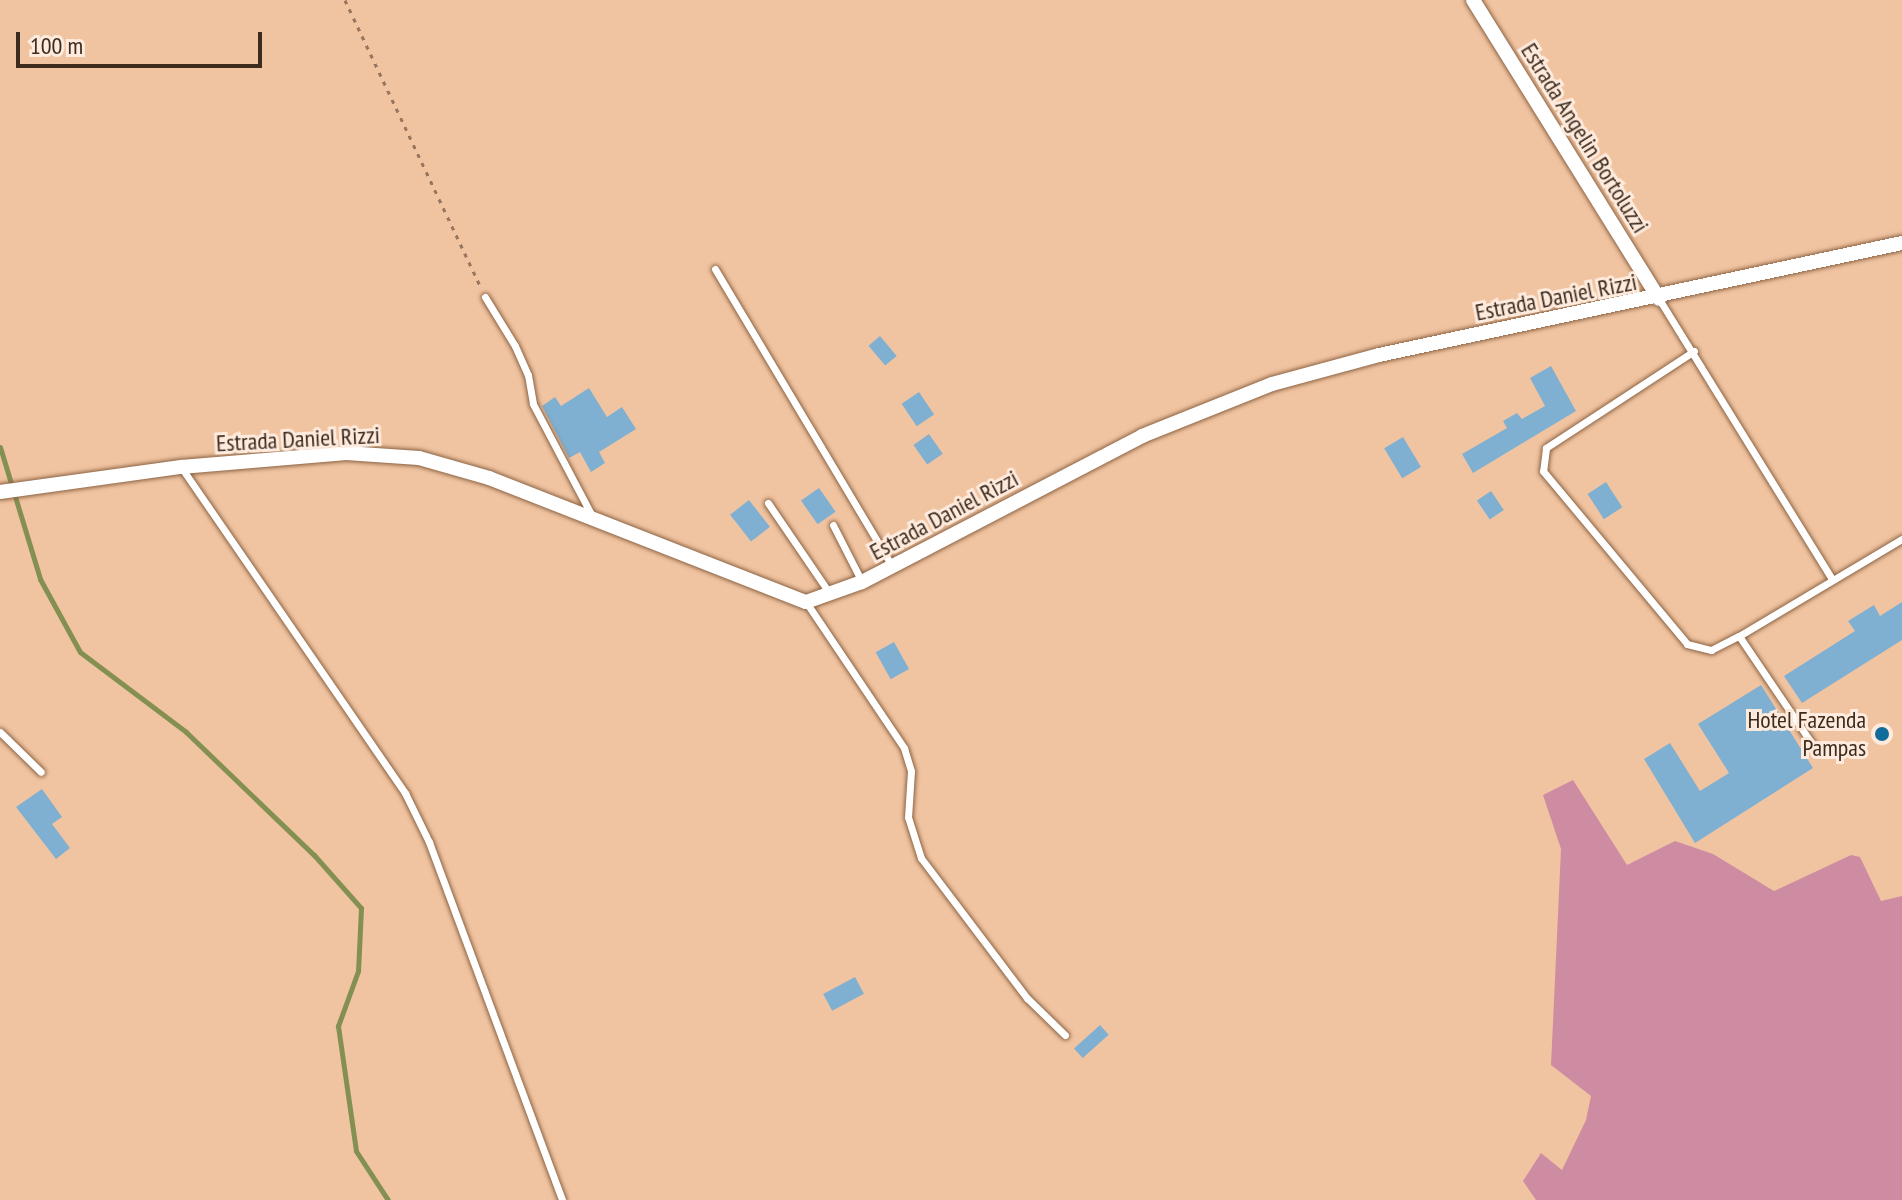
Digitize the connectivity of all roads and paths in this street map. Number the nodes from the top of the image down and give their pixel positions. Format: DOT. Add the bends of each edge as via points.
graph roads {
  1 [pos="345,0"];
  2 [pos="1473,0"];
  3 [pos="1902,243"];
  4 [pos="715,269"];
  5 [pos="485,297"];
  6 [pos="1659,299"];
  7 [pos="1694,351"];
  8 [pos="181,467"];
  9 [pos="0,492"];
  10 [pos="768,503"];
  11 [pos="594,519"];
  12 [pos="833,525"];
  13 [pos="1902,539"];
  14 [pos="892,566"];
  15 [pos="1832,579"];
  16 [pos="862,582"];
  17 [pos="830,594"];
  18 [pos="806,602"];
  19 [pos="1739,636"];
  20 [pos="0,732"];
  21 [pos="1812,744"];
  22 [pos="41,772"];
  23 [pos="1065,1035"];
  24 [pos="562,1200"];
  1 -- 5 [label="path"];
  2 -- 6 [label="street, Estrada Angelin Bortoluzzi"];
  3 -- 6 [label="street, Estrada Daniel Rizzi"];
  4 -- 14 [label="lane"];
  5 -- 11 [label="lane" via="515,346 533,404"];
  6 -- 7 [label="lane"];
  6 -- 14 [label="street, Estrada Daniel Rizzi" via="1379,355 1272,384 1142,436"];
  7 -- 15 [label="lane"];
  7 -- 19 [label="lane" via="1546,448 1543,471 1687,644 1711,650"];
  8 -- 9 [label="street, Estrada Daniel Rizzi"];
  8 -- 11 [label="street, Estrada Daniel Rizzi" via="346,453 419,458"];
  8 -- 24 [label="lane" via="405,793 429,842"];
  10 -- 17 [label="lane"];
  11 -- 18 [label="street, Estrada Daniel Rizzi"];
  12 -- 16 [label="lane"];
  13 -- 15 [label="lane"];
  14 -- 16 [label="street, Estrada Daniel Rizzi"];
  15 -- 19 [label="lane"];
  16 -- 17 [label="street, Estrada Daniel Rizzi"];
  17 -- 18 [label="street, Estrada Daniel Rizzi"];
  18 -- 23 [label="lane" via="904,748 911,771 908,817 921,858 1027,998"];
  19 -- 21 [label="lane"];
  20 -- 22 [label="lane"];
}
